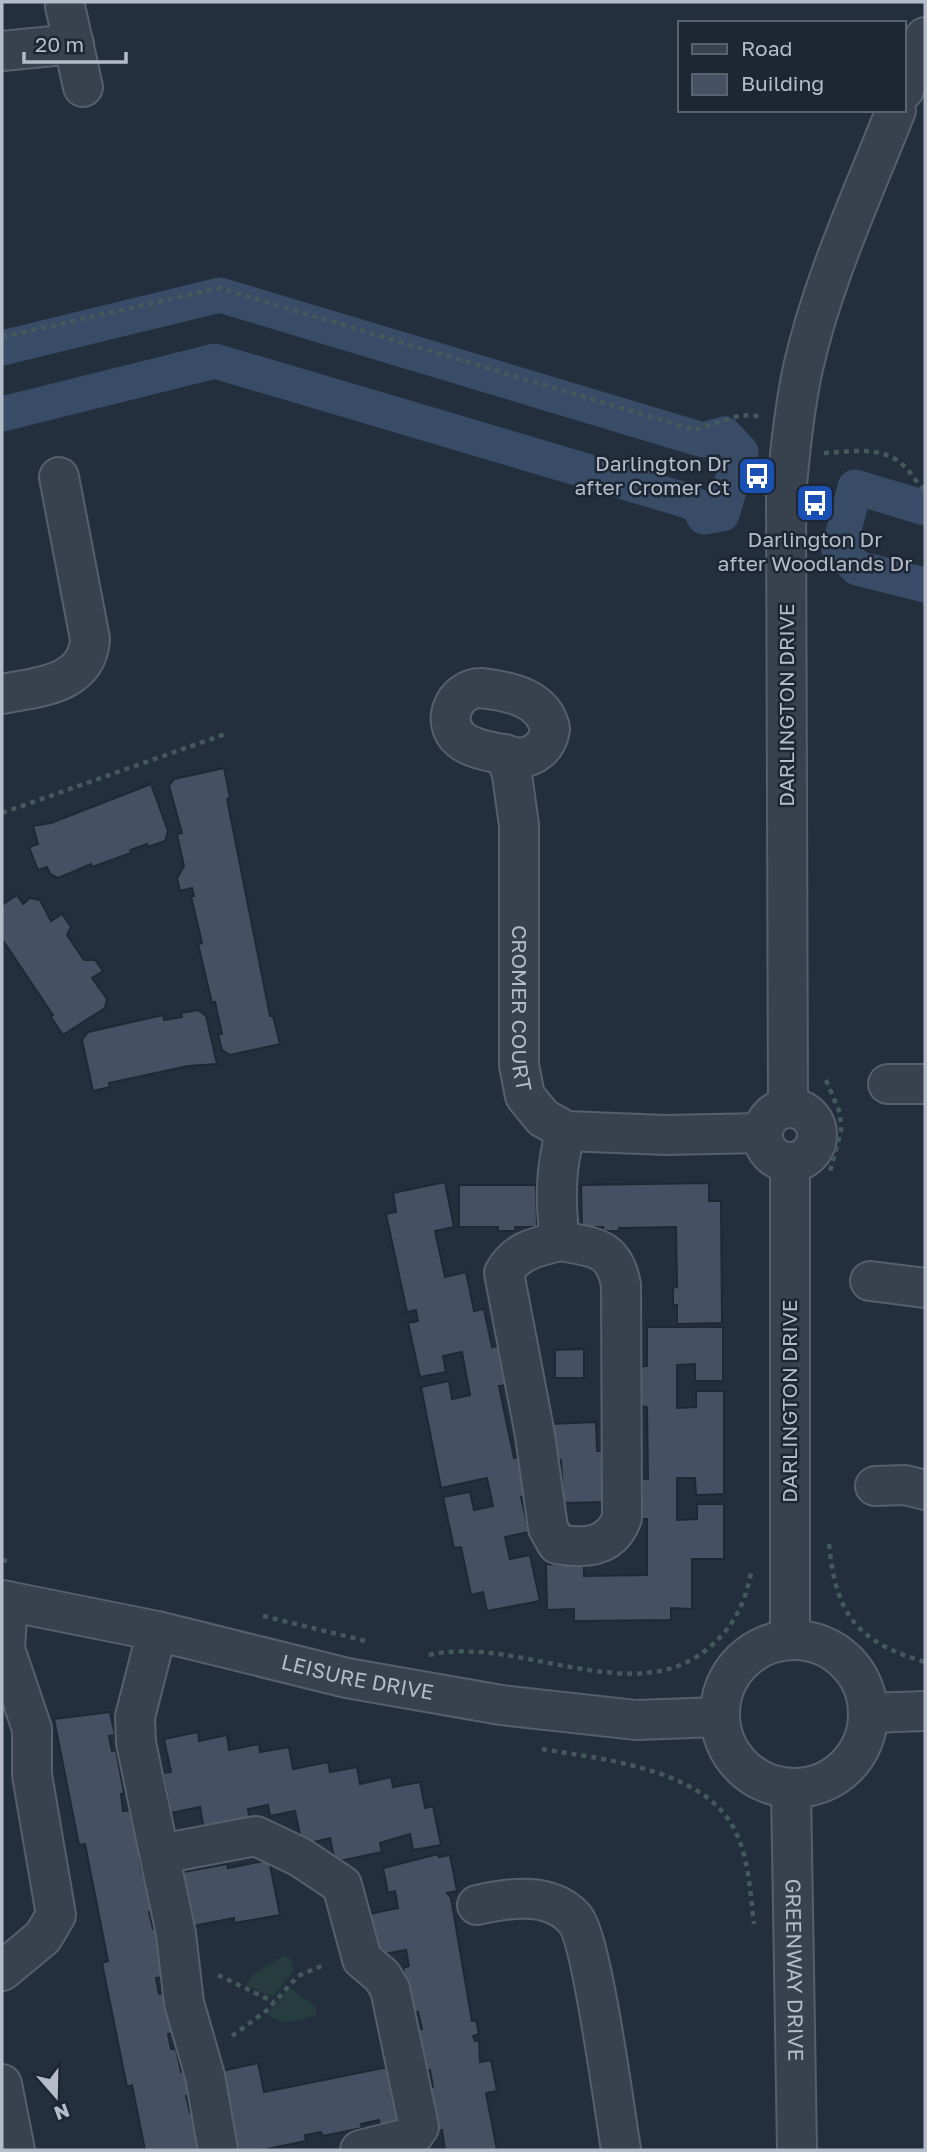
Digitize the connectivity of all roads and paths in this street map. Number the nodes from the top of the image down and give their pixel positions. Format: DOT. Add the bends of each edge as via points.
graph roads {
  1 [pos="65,6"];
  2 [pos="925,37"];
  3 [pos="74,44"];
  4 [pos="2,51"];
  5 [pos="906,85"];
  6 [pos="83,87"];
  7 [pos="895,112"];
  8 [pos="2,337"];
  9 [pos="809,437"];
  10 [pos="824,453"];
  11 [pos="823,466"];
  12 [pos="59,477"];
  13 [pos="925,490"];
  14 [pos="2,694"];
  15 [pos="228,733"];
  16 [pos="505,754"];
  17 [pos="2,813"];
  18 [pos="824,1070"];
  19 [pos="775,1121"];
  20 [pos="566,1131"];
  21 [pos="827,1183"];
  22 [pos="560,1241"];
  23 [pos="870,1281"];
  24 [pos="925,1288"];
  25 [pos="875,1486"];
  26 [pos="925,1490"];
  27 [pos="829,1535"];
  28 [pos="2,1560"];
  29 [pos="16,1563"];
  30 [pos="751,1572"];
  31 [pos="5,1601"];
  32 [pos="256,1615"];
  33 [pos="157,1632"];
  34 [pos="790,1639"];
  35 [pos="373,1643"];
  36 [pos="425,1656"];
  37 [pos="925,1662"];
  38 [pos="925,1711"];
  39 [pos="869,1713"];
  40 [pos="719,1717"];
  41 [pos="540,1749"];
  42 [pos="791,1788"];
  43 [pos="161,1854"];
  44 [pos="477,1905"];
  45 [pos="754,1927"];
  46 [pos="358,1948"];
  47 [pos="2,1971"];
  48 [pos="181,1972"];
  49 [pos="274,2002"];
  50 [pos="200,2054"];
  51 [pos="2,2084"];
  52 [pos="15,2150"];
  53 [pos="218,2150"];
  54 [pos="360,2150"];
  55 [pos="621,2150"];
  56 [pos="797,2150"];
  1 -- 3 [label="street"];
  2 -- 5 [label="street"];
  3 -- 4 [label="street"];
  3 -- 6 [label="street"];
  7 -- 9 [label="street, DARLINGTON DRIVE" via="817,317 803,368"];
  8 -- 9 [label="path" via="220,288 695,430 748,414"];
  9 -- 10 [label="path"];
  9 -- 10 [label="path"];
  9 -- 19 [label="street, DARLINGTON DRIVE" via="786,495"];
  10 -- 11 [label="path"];
  10 -- 13 [label="path" via="864,451 889,456"];
  12 -- 14 [label="street" via="90,639 88,654 65,679"];
  15 -- 17 [label="path"];
  16 -- 20 [label="street, CROMER COURT" via="519,825 519,1065 525,1096 543,1118"];
  18 -- 21 [label="path" via="840,1113 841,1130"];
  19 -- 20 [label="street" via="664,1135"];
  19 -- 34 [label="street, DARLINGTON DRIVE" via="804,1112 817,1134 812,1151 790,1162"];
  20 -- 22 [label="street" via="558,1161"];
  22 -- 22 [label="street" via="610,1255 621,1285 622,1518 617,1532 599,1545 556,1544 548,1528 504,1273 511,1260 528,1249"];
  23 -- 24 [label="street"];
  25 -- 26 [label="street"];
  27 -- 37 [label="path" via="835,1581 861,1632 889,1651"];
  28 -- 29 [label="path"];
  30 -- 36 [label="path" via="731,1626 704,1652 663,1670 615,1673 462,1649"];
  31 -- 33 [label="street, LEISURE DRIVE"];
  31 -- 47 [label="street" via="5,1649 32,1729 32,1775 56,1915 43,1937"];
  32 -- 35 [label="path"];
  33 -- 40 [label="street, LEISURE DRIVE" via="347,1678 501,1705 636,1720"];
  33 -- 43 [label="street" via="134,1727"];
  34 -- 39 [label="street" via="810,1640 846,1659 866,1693"];
  34 -- 40 [label="street" via="771,1643 738,1664 720,1698"];
  38 -- 39 [label="street"];
  39 -- 42 [label="street" via="859,1752 846,1768 830,1780"];
  40 -- 42 [label="street" via="730,1752 741,1767 772,1785"];
  41 -- 45 [label="path" via="658,1774 690,1786 716,1804 743,1851"];
  42 -- 56 [label="street, GREENWAY DRIVE"];
  43 -- 46 [label="street" via="250,1836 268,1840 339,1882 347,1895"];
  43 -- 48 [label="street"];
  44 -- 55 [label="street" via="506,1899 543,1901 577,1920 589,1963"];
  46 -- 49 [label="path" via="298,1976"];
  46 -- 54 [label="street" via="362,1959 390,1989 419,2127 412,2137"];
  48 -- 49 [label="path" via="208,1969"];
  48 -- 50 [label="street" via="187,2018"];
  49 -- 50 [label="path" via="228,2040"];
  50 -- 53 [label="street"];
  51 -- 52 [label="street"];
}
